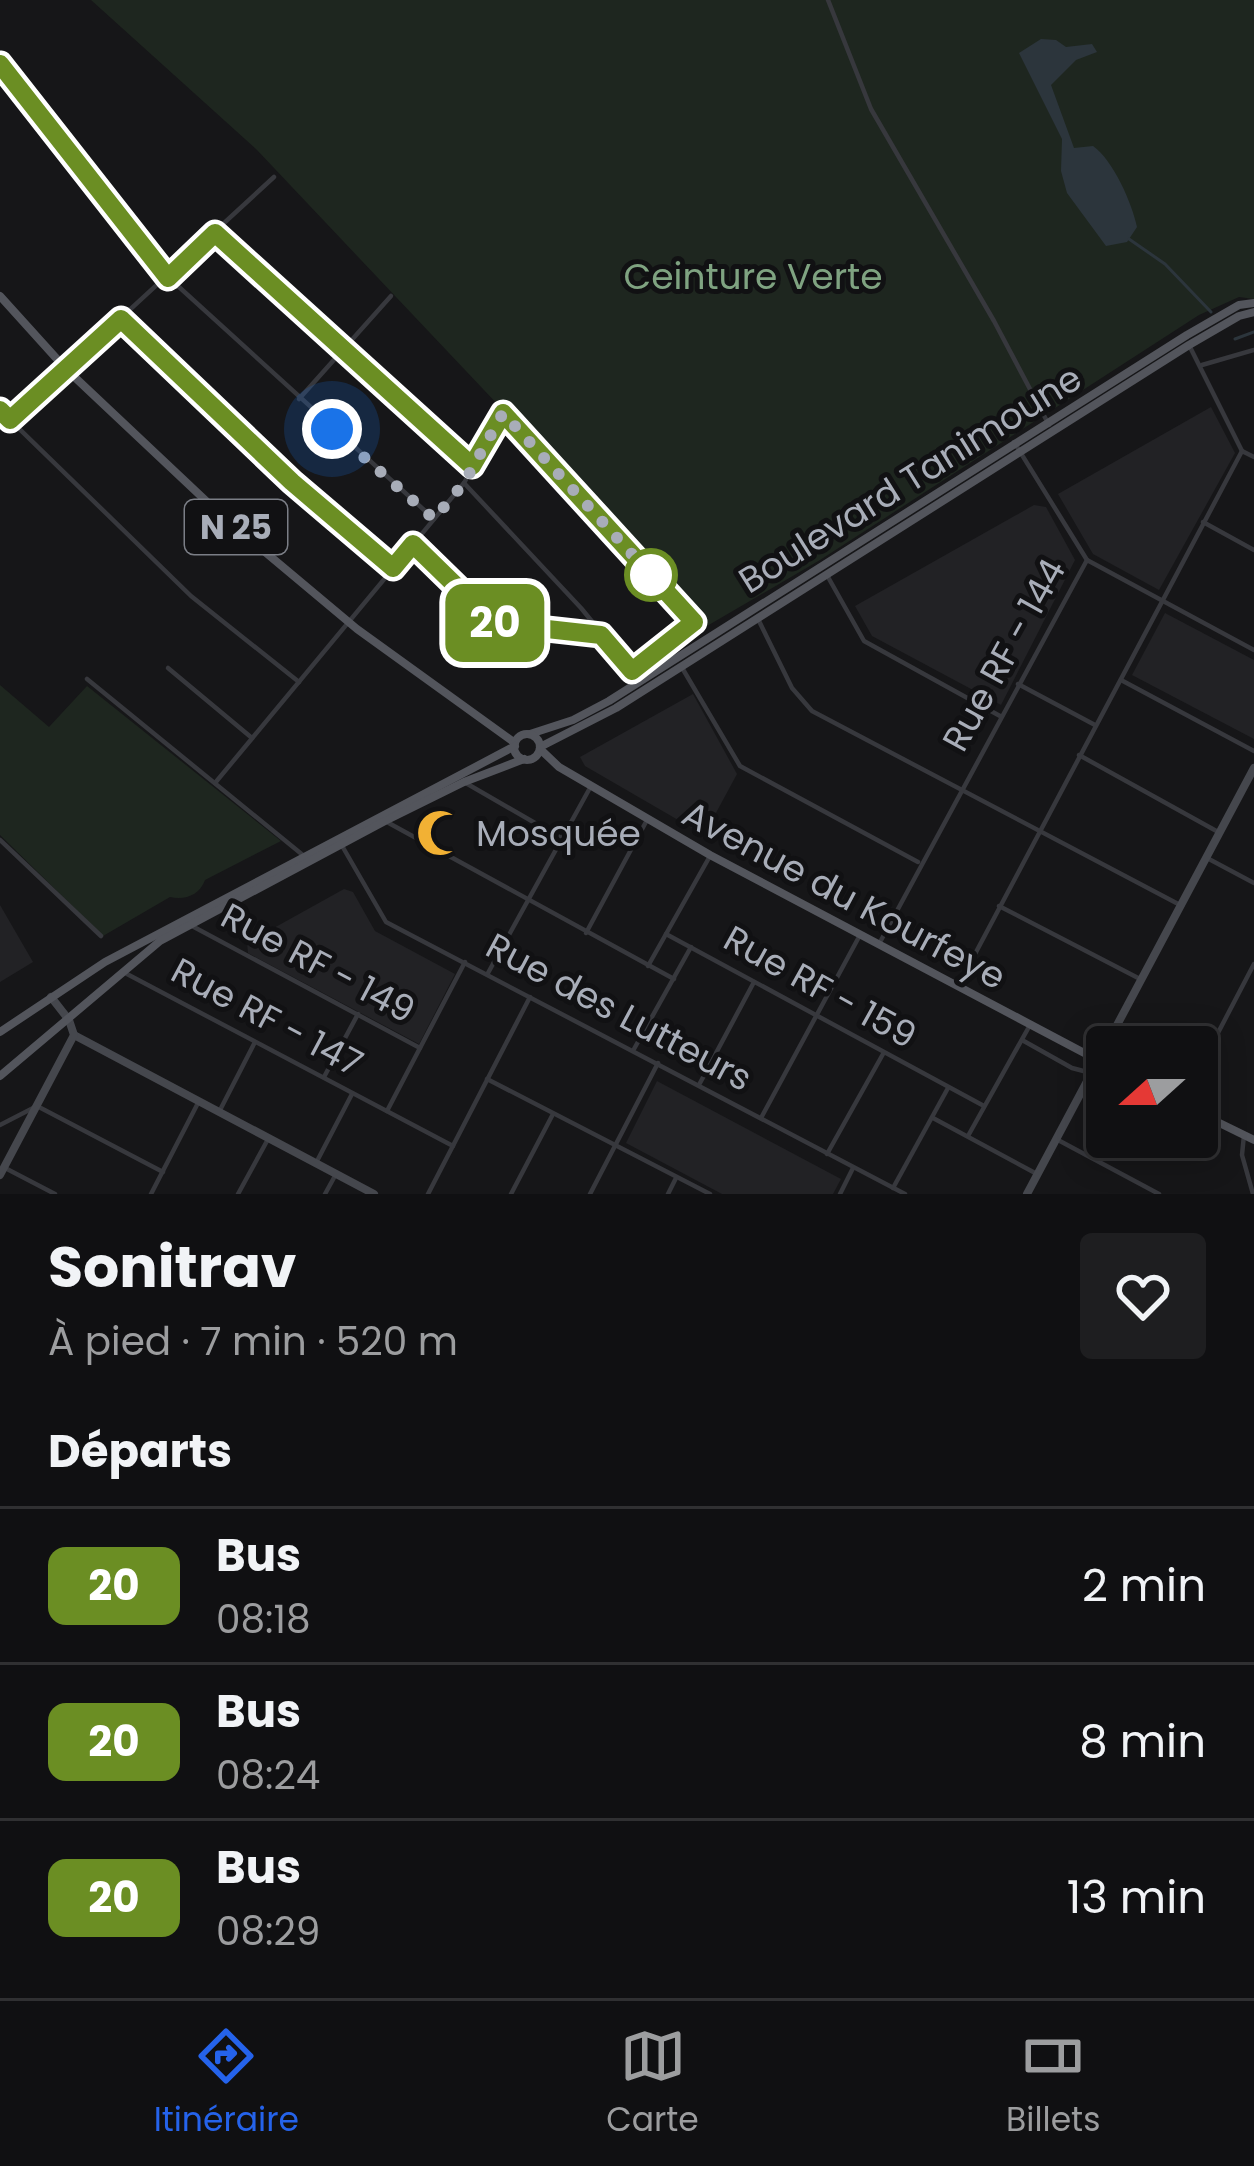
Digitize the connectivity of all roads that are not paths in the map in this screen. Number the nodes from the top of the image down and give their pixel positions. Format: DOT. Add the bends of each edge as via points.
graph roads {
  1 [pos="828,0"];
  2 [pos="0,64"];
  3 [pos="274,177"];
  4 [pos="215,233"];
  5 [pos="168,278"];
  6 [pos="0,296"];
  7 [pos="392,296"];
  8 [pos="1254,303"];
  9 [pos="1254,312"];
  10 [pos="121,319"];
  11 [pos="1190,345"];
  12 [pos="343,349"];
  13 [pos="1254,350"];
  14 [pos="1199,366"];
  15 [pos="66,369"];
  16 [pos="299,399"];
  17 [pos="0,410"];
  18 [pos="10,420"];
  19 [pos="1050,428"];
  20 [pos="1017,446"];
  21 [pos="1242,451"];
  22 [pos="1254,458"];
  23 [pos="472,466"];
  24 [pos="464,483"];
  25 [pos="434,519"];
  26 [pos="1203,522"];
  27 [pos="413,544"];
  28 [pos="1254,550"];
  29 [pos="1087,560"];
  30 [pos="393,568"];
  31 [pos="826,574"];
  32 [pos="805,582"];
  33 [pos="1162,599"];
  34 [pos="757,617"];
  35 [pos="349,622"];
  36 [pos="601,635"];
  37 [pos="1254,650"];
  38 [pos="681,666"];
  39 [pos="168,668"];
  40 [pos="632,671"];
  41 [pos="87,679"];
  42 [pos="1119,679"];
  43 [pos="298,682"];
  44 [pos="641,682"];
  45 [pos="1018,684"];
  46 [pos="1000,716"];
  47 [pos="1095,725"];
  48 [pos="498,728"];
  49 [pos="528,734"];
  50 [pos="252,738"];
  51 [pos="515,744"];
  52 [pos="540,748"];
  53 [pos="1254,751"];
  54 [pos="1079,754"];
  55 [pos="528,759"];
  56 [pos="483,763"];
  57 [pos="560,766"];
  58 [pos="1254,768"];
  59 [pos="464,782"];
  60 [pos="215,783"];
  61 [pos="591,786"];
  62 [pos="961,787"];
  63 [pos="647,820"];
  64 [pos="386,821"];
  65 [pos="1039,831"];
  66 [pos="1220,833"];
  67 [pos="561,838"];
  68 [pos="0,840"];
  69 [pos="341,844"];
  70 [pos="710,855"];
  71 [pos="304,856"];
  72 [pos="1207,858"];
  73 [pos="920,864"];
  74 [pos="1254,884"];
  75 [pos="527,902"];
  76 [pos="999,906"];
  77 [pos="1182,906"];
  78 [pos="190,925"];
  79 [pos="586,933"];
  80 [pos="666,934"];
  81 [pos="860,935"];
  82 [pos="101,936"];
  83 [pos="879,944"];
  84 [pos="692,947"];
  85 [pos="465,961"];
  86 [pos="1254,964"];
  87 [pos="648,966"];
  88 [pos="122,970"];
  89 [pos="488,973"];
  90 [pos="674,979"];
  91 [pos="1142,980"];
  92 [pos="754,982"];
  93 [pos="958,986"];
  94 [pos="50,996"];
  95 [pos="531,996"];
  96 [pos="358,1014"];
  97 [pos="816,1017"];
  98 [pos="69,1020"];
  99 [pos="1030,1024"];
  100 [pos="1120,1026"];
  101 [pos="0,1032"];
  102 [pos="1218,1033"];
  103 [pos="74,1035"];
  104 [pos="1022,1040"];
  105 [pos="256,1041"];
  106 [pos="420,1048"];
  107 [pos="634,1049"];
  108 [pos="884,1054"];
  109 [pos="1086,1054"];
  110 [pos="658,1063"];
  111 [pos="1086,1072"];
  112 [pos="0,1076"];
  113 [pos="324,1077"];
  114 [pos="487,1079"];
  115 [pos="1086,1082"];
  116 [pos="699,1085"];
  117 [pos="948,1088"];
  118 [pos="352,1092"];
  119 [pos="199,1101"];
  120 [pos="37,1106"];
  121 [pos="984,1106"];
  122 [pos="387,1111"];
  123 [pos="219,1112"];
  124 [pos="554,1112"];
  125 [pos="761,1118"];
  126 [pos="933,1118"];
  127 [pos="1218,1122"];
  128 [pos="0,1125"];
  129 [pos="1244,1135"];
  130 [pos="968,1136"];
  131 [pos="268,1138"];
  132 [pos="1056,1139"];
  133 [pos="1254,1140"];
  134 [pos="616,1144"];
  135 [pos="453,1146"];
  136 [pos="826,1154"];
  137 [pos="316,1163"];
  138 [pos="854,1168"];
  139 [pos="2,1171"];
  140 [pos="163,1172"];
  141 [pos="336,1174"];
  142 [pos="1037,1174"];
  143 [pos="676,1176"];
  144 [pos="892,1188"];
  145 [pos="55,1194"];
  146 [pos="151,1194"];
  147 [pos="238,1194"];
  148 [pos="325,1194"];
  149 [pos="374,1194"];
  150 [pos="428,1194"];
  151 [pos="511,1194"];
  152 [pos="590,1194"];
  153 [pos="668,1194"];
  154 [pos="710,1194"];
  155 [pos="841,1194"];
  156 [pos="905,1194"];
  157 [pos="1027,1194"];
  158 [pos="1159,1194"];
  159 [pos="1253,1194"];
  1 -- 19 [label="street" via="878,124"];
  2 -- 5 [label="street"];
  3 -- 4 [label="street"];
  4 -- 5 [label="street"];
  4 -- 12 [label="street"];
  5 -- 10 [label="street"];
  5 -- 16 [label="street"];
  6 -- 15 [label="main road, N 25"];
  7 -- 12 [label="street"];
  8 -- 19 [label="main road, Boulevard Tanimoune" via="1222,314"];
  9 -- 11 [label="main road, Boulevard Tanimoune"];
  10 -- 15 [label="street"];
  10 -- 30 [label="street"];
  11 -- 14 [label="street"];
  11 -- 19 [label="main road, Boulevard Tanimoune"];
  12 -- 16 [label="street"];
  12 -- 23 [label="street"];
  13 -- 14 [label="street"];
  14 -- 21 [label="street"];
  15 -- 18 [label="street"];
  15 -- 35 [label="main road, N 25"];
  16 -- 25 [label="street"];
  17 -- 18 [label="street"];
  18 -- 43 [label="street" via="191,596"];
  19 -- 20 [label="main road, Boulevard Tanimoune"];
  20 -- 29 [label="street"];
  20 -- 31 [label="main road, Boulevard Tanimoune"];
  20 -- 32 [label="main road, Boulevard Tanimoune"];
  21 -- 22 [label="street"];
  21 -- 26 [label="street"];
  23 -- 24 [label="street"];
  23 -- 40 [label="street" via="503,413 694,622"];
  24 -- 25 [label="street"];
  24 -- 36 [label="street"];
  25 -- 27 [label="street"];
  26 -- 28 [label="street"];
  26 -- 33 [label="street"];
  27 -- 30 [label="street"];
  27 -- 36 [label="street" via="494,623"];
  29 -- 33 [label="street, Rue RF - 144"];
  29 -- 45 [label="street, Rue RF - 144"];
  30 -- 35 [label="street"];
  31 -- 32 [label="main road, Boulevard Tanimoune"];
  31 -- 46 [label="street" via="864,641"];
  32 -- 34 [label="main road, Boulevard Tanimoune"];
  32 -- 44 [label="main road, Boulevard Tanimoune"];
  33 -- 37 [label="street, Rue RF - 144"];
  33 -- 42 [label="street"];
  34 -- 38 [label="main road, Boulevard Tanimoune"];
  34 -- 62 [label="street" via="812,711"];
  35 -- 43 [label="street"];
  35 -- 48 [label="main road, N 25"];
  36 -- 40 [label="street"];
  38 -- 52 [label="main road, Boulevard Tanimoune"];
  38 -- 73 [label="street" via="740,766"];
  39 -- 50 [label="street"];
  40 -- 44 [label="street"];
  41 -- 60 [label="street"];
  42 -- 47 [label="street"];
  42 -- 53 [label="street"];
  43 -- 50 [label="street"];
  44 -- 49 [label="main road, Boulevard Tanimoune" via="574,720"];
  45 -- 46 [label="street, Rue RF - 144"];
  45 -- 47 [label="street"];
  46 -- 62 [label="street, Rue RF - 144"];
  47 -- 54 [label="street"];
  48 -- 49 [label="main road"];
  48 -- 51 [label="main road"];
  48 -- 56 [label="main road" via="499,745"];
  49 -- 51 [label="main road"];
  49 -- 52 [label="main road, Avenue du Kourfeye"];
  50 -- 60 [label="street"];
  51 -- 55 [label="main road"];
  51 -- 56 [label="main road"];
  52 -- 55 [label="main road"];
  52 -- 57 [label="main road, Avenue du Kourfeye"];
  54 -- 65 [label="street"];
  54 -- 66 [label="street"];
  55 -- 57 [label="main road, Avenue du Kourfeye"];
  55 -- 59 [label="main road"];
  56 -- 71 [label="main road"];
  57 -- 61 [label="main road, Avenue du Kourfeye"];
  58 -- 66 [label="street"];
  59 -- 64 [label="main road"];
  59 -- 67 [label="street"];
  60 -- 71 [label="street"];
  61 -- 63 [label="main road, Avenue du Kourfeye"];
  61 -- 67 [label="street"];
  62 -- 65 [label="street"];
  62 -- 73 [label="street, Rue RF - 144"];
  63 -- 70 [label="main road, Avenue du Kourfeye"];
  63 -- 79 [label="street"];
  64 -- 69 [label="main road"];
  64 -- 75 [label="street"];
  65 -- 76 [label="street"];
  65 -- 77 [label="street"];
  66 -- 72 [label="street"];
  67 -- 75 [label="street"];
  68 -- 82 [label="street"];
  69 -- 78 [label="main road"];
  69 -- 85 [label="street, Rue des Lutteurs" via="382,918"];
  70 -- 80 [label="street"];
  70 -- 81 [label="main road, Avenue du Kourfeye"];
  71 -- 94 [label="main road"];
  72 -- 74 [label="street"];
  72 -- 77 [label="street"];
  73 -- 83 [label="street, Rue RF - 144"];
  75 -- 79 [label="street"];
  75 -- 89 [label="street"];
  76 -- 91 [label="street"];
  76 -- 93 [label="street"];
  77 -- 91 [label="street"];
  78 -- 88 [label="main road"];
  78 -- 96 [label="street, Rue RF - 149"];
  79 -- 87 [label="street"];
  80 -- 84 [label="street, Rue RF - 159"];
  80 -- 87 [label="street"];
  81 -- 83 [label="main road, Avenue du Kourfeye"];
  81 -- 97 [label="street"];
  83 -- 93 [label="main road, Avenue du Kourfeye"];
  84 -- 90 [label="street"];
  84 -- 92 [label="street, Rue RF - 159"];
  85 -- 89 [label="street, Rue des Lutteurs"];
  85 -- 106 [label="street"];
  86 -- 102 [label="street"];
  87 -- 90 [label="street"];
  88 -- 98 [label="main road"];
  88 -- 105 [label="street, Rue RF - 147"];
  89 -- 95 [label="street, Rue des Lutteurs"];
  90 -- 107 [label="street"];
  91 -- 100 [label="street"];
  92 -- 97 [label="street, Rue RF - 159"];
  92 -- 116 [label="street"];
  93 -- 99 [label="main road, Avenue du Kourfeye"];
  94 -- 98 [label="street"];
  94 -- 101 [label="main road"];
  95 -- 107 [label="street, Rue des Lutteurs"];
  95 -- 114 [label="street"];
  96 -- 106 [label="street, Rue RF - 149"];
  96 -- 113 [label="street"];
  97 -- 108 [label="street, Rue RF - 159"];
  97 -- 125 [label="street"];
  98 -- 103 [label="street"];
  98 -- 112 [label="main road"];
  99 -- 104 [label="street"];
  99 -- 109 [label="main road, Avenue du Kourfeye"];
  103 -- 119 [label="street"];
  103 -- 120 [label="street"];
  104 -- 111 [label="street"];
  104 -- 121 [label="street"];
  105 -- 113 [label="street, Rue RF - 147"];
  105 -- 123 [label="street"];
  106 -- 122 [label="street"];
  107 -- 110 [label="street, Rue des Lutteurs"];
  108 -- 117 [label="street, Rue RF - 159"];
  108 -- 136 [label="street"];
  110 -- 116 [label="street, Rue des Lutteurs"];
  110 -- 134 [label="street"];
  113 -- 118 [label="street, Rue RF - 147"];
  114 -- 124 [label="street"];
  114 -- 135 [label="street"];
  115 -- 132 [label="street"];
  116 -- 125 [label="street, Rue des Lutteurs"];
  117 -- 121 [label="street, Rue RF - 159"];
  117 -- 126 [label="street"];
  118 -- 122 [label="street, Rue RF - 147"];
  118 -- 137 [label="street"];
  119 -- 123 [label="street"];
  119 -- 140 [label="street"];
  120 -- 128 [label="street"];
  120 -- 139 [label="street"];
  120 -- 140 [label="street"];
  121 -- 130 [label="street"];
  122 -- 135 [label="street, Rue RF - 147"];
  123 -- 131 [label="street"];
  124 -- 134 [label="street"];
  124 -- 151 [label="street"];
  125 -- 136 [label="street, Rue des Lutteurs"];
  126 -- 130 [label="street"];
  126 -- 144 [label="street"];
  127 -- 129 [label="main road"];
  129 -- 133 [label="main road"];
  129 -- 159 [label="street"];
  130 -- 142 [label="street"];
  131 -- 137 [label="street"];
  131 -- 147 [label="street"];
  132 -- 142 [label="street"];
  132 -- 158 [label="street"];
  134 -- 143 [label="street"];
  134 -- 152 [label="street"];
  135 -- 150 [label="street"];
  136 -- 138 [label="street, Rue des Lutteurs"];
  137 -- 141 [label="street"];
  138 -- 144 [label="street, Rue des Lutteurs"];
  138 -- 155 [label="street"];
  139 -- 145 [label="street"];
  140 -- 146 [label="street"];
  141 -- 148 [label="street"];
  141 -- 149 [label="street"];
  142 -- 157 [label="street"];
  143 -- 153 [label="street"];
  143 -- 154 [label="street"];
  144 -- 156 [label="street, Rue des Lutteurs"];
}
